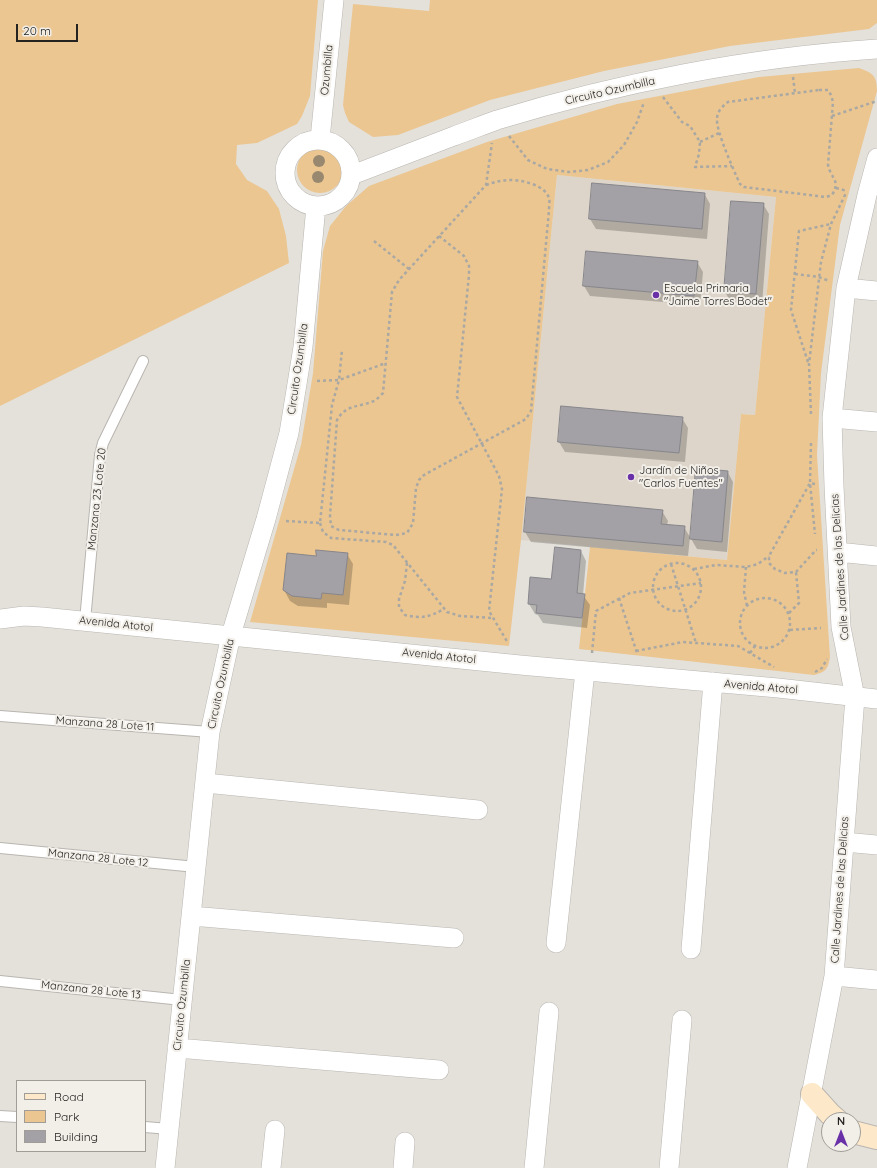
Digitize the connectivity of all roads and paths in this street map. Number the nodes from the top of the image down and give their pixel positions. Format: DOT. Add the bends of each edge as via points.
graph roads {
  1 [pos="334,0"];
  2 [pos="877,50"];
  3 [pos="650,81"];
  4 [pos="877,101"];
  5 [pos="832,116"];
  6 [pos="496,121"];
  7 [pos="720,133"];
  8 [pos="320,139"];
  9 [pos="700,142"];
  10 [pos="877,158"];
  11 [pos="732,166"];
  12 [pos="352,175"];
  13 [pos="486,185"];
  14 [pos="316,206"];
  15 [pos="831,224"];
  16 [pos="439,236"];
  17 [pos="374,241"];
  18 [pos="409,269"];
  19 [pos="795,274"];
  20 [pos="846,288"];
  21 [pos="877,291"];
  22 [pos="342,350"];
  23 [pos="143,361"];
  24 [pos="386,363"];
  25 [pos="809,364"];
  26 [pos="339,380"];
  27 [pos="297,383"];
  28 [pos="832,418"];
  29 [pos="877,422"];
  30 [pos="482,443"];
  31 [pos="834,486"];
  32 [pos="266,519"];
  33 [pos="320,523"];
  34 [pos="838,552"];
  35 [pos="769,556"];
  36 [pos="877,556"];
  37 [pos="407,563"];
  38 [pos="671,564"];
  39 [pos="746,567"];
  40 [pos="694,569"];
  41 [pos="796,572"];
  42 [pos="701,583"];
  43 [pos="678,586"];
  44 [pos="654,590"];
  45 [pos="619,598"];
  46 [pos="747,606"];
  47 [pos="444,608"];
  48 [pos="686,609"];
  49 [pos="789,613"];
  50 [pos="492,618"];
  51 [pos="0,619"];
  52 [pos="85,622"];
  53 [pos="842,627"];
  54 [pos="790,630"];
  55 [pos="231,635"];
  56 [pos="696,643"];
  57 [pos="755,646"];
  58 [pos="636,652"];
  59 [pos="750,654"];
  60 [pos="520,665"];
  61 [pos="587,671"];
  62 [pos="637,675"];
  63 [pos="713,682"];
  64 [pos="778,688"];
  65 [pos="855,697"];
  66 [pos="877,699"];
  67 [pos="0,716"];
  68 [pos="210,732"];
  69 [pos="205,783"];
  70 [pos="478,810"];
  71 [pos="844,842"];
  72 [pos="877,845"];
  73 [pos="0,848"];
  74 [pos="196,868"];
  75 [pos="191,916"];
  76 [pos="454,938"];
  77 [pos="556,943"];
  78 [pos="691,949"];
  79 [pos="834,976"];
  80 [pos="877,980"];
  81 [pos="0,981"];
  82 [pos="182,1000"];
  83 [pos="549,1012"];
  84 [pos="682,1020"];
  85 [pos="177,1048"];
  86 [pos="439,1070"];
  87 [pos="812,1094"];
  88 [pos="828,1112"];
  89 [pos="0,1116"];
  90 [pos="16,1117"];
  91 [pos="146,1127"];
  92 [pos="169,1129"];
  93 [pos="275,1130"];
  94 [pos="861,1134"];
  95 [pos="877,1138"];
  96 [pos="405,1142"];
  97 [pos="165,1168"];
  98 [pos="271,1168"];
  99 [pos="403,1168"];
  100 [pos="534,1168"];
  101 [pos="669,1168"];
  102 [pos="797,1168"];
  1 -- 8 [label="street, Ozumbilla"];
  2 -- 3 [label="street, Circuito Ozumbilla" via="791,58"];
  3 -- 6 [label="street, Circuito Ozumbilla"];
  3 -- 6 [label="path" via="638,122 624,145 608,162 588,170 569,172 547,169 528,160"];
  3 -- 9 [label="path" via="682,122 690,126"];
  4 -- 5 [label="path"];
  5 -- 7 [label="path" via="832,95 828,90 728,102 721,108 717,119"];
  5 -- 11 [label="path" via="828,165 836,188 832,195 826,197 744,187"];
  6 -- 12 [label="street, Circuito Ozumbilla"];
  6 -- 13 [label="path"];
  7 -- 9 [label="path"];
  7 -- 11 [label="path"];
  8 -- 12 [label="street" via="333,142 344,150 350,162"];
  8 -- 14 [label="street" via="296,147 288,158 284,170 286,184 293,195 303,203"];
  9 -- 11 [label="path" via="695,167"];
  10 -- 20 [label="street, Calle Jardines de las Delicias"];
  12 -- 14 [label="street" via="349,188 341,198 330,205"];
  13 -- 16 [label="path"];
  13 -- 30 [label="path" via="511,180 528,182 544,189 549,197 549,210 531,411 526,419"];
  14 -- 27 [label="street, Circuito Ozumbilla" via="303,346"];
  15 -- 19 [label="path" via="799,231"];
  16 -- 18 [label="path"];
  16 -- 30 [label="path" via="464,256 469,266 457,397"];
  17 -- 18 [label="path"];
  18 -- 24 [label="path" via="392,292"];
  19 -- 20 [label="path" via="819,277"];
  19 -- 25 [label="path" via="791,310"];
  20 -- 21 [label="street"];
  20 -- 28 [label="street, Calle Jardines de las Delicias"];
  22 -- 26 [label="path"];
  23 -- 52 [label="lane, Manzana 23 Lote 20" via="103,443 100,455"];
  24 -- 26 [label="path"];
  24 -- 30 [label="path" via="383,393 377,399 349,408 341,413 337,420 330,516 332,526 339,530 396,535 407,532 413,523 419,480"];
  26 -- 27 [label="path"];
  26 -- 33 [label="path" via="332,405"];
  27 -- 32 [label="street, Circuito Ozumbilla" via="289,433"];
  28 -- 29 [label="street"];
  28 -- 31 [label="street, Calle Jardines de las Delicias"];
  30 -- 50 [label="path" via="499,476 502,489 489,611"];
  31 -- 34 [label="street, Calle Jardines de las Delicias"];
  31 -- 35 [label="path" via="810,484"];
  32 -- 33 [label="path"];
  32 -- 55 [label="street, Circuito Ozumbilla"];
  33 -- 37 [label="path" via="323,532 331,538 386,542 393,546"];
  34 -- 36 [label="street"];
  34 -- 41 [label="path" via="816,550"];
  34 -- 53 [label="street, Calle Jardines de las Delicias"];
  35 -- 39 [label="path" via="758,564"];
  35 -- 41 [label="path" via="775,569 785,573"];
  37 -- 47 [label="path"];
  37 -- 47 [label="path" via="399,599 399,607 405,615 432,615"];
  38 -- 40 [label="path" via="679,563"];
  38 -- 43 [label="path"];
  38 -- 44 [label="path" via="659,571 653,585"];
  39 -- 40 [label="path" via="716,565"];
  39 -- 46 [label="path" via="744,592"];
  40 -- 42 [label="path"];
  41 -- 49 [label="path" via="799,603"];
  42 -- 43 [label="path"];
  42 -- 48 [label="path" via="698,599"];
  43 -- 44 [label="path"];
  43 -- 48 [label="path"];
  44 -- 45 [label="path" via="630,593"];
  44 -- 48 [label="path" via="662,606 677,611"];
  45 -- 58 [label="path"];
  45 -- 61 [label="path" via="596,611"];
  46 -- 49 [label="path" via="760,598 769,598 778,601"];
  46 -- 57 [label="path" via="742,612 740,628 743,636"];
  47 -- 50 [label="path" via="447,612 460,616"];
  48 -- 56 [label="path"];
  49 -- 54 [label="path"];
  50 -- 60 [label="path"];
  51 -- 52 [label="street, Avenida Atotol" via="24,616"];
  52 -- 55 [label="street, Avenida Atotol"];
  53 -- 54 [label="path"];
  53 -- 65 [label="street, Calle Jardines de las Delicias"];
  54 -- 57 [label="path" via="780,644 771,648"];
  55 -- 60 [label="street, Avenida Atotol"];
  55 -- 68 [label="street, Circuito Ozumbilla"];
  56 -- 58 [label="path" via="683,642"];
  56 -- 59 [label="path" via="738,646"];
  57 -- 59 [label="path"];
  58 -- 62 [label="path"];
  59 -- 64 [label="path" via="780,670"];
  60 -- 61 [label="street, Avenida Atotol"];
  61 -- 62 [label="street, Avenida Atotol"];
  61 -- 77 [label="street"];
  62 -- 63 [label="street, Avenida Atotol"];
  63 -- 64 [label="street, Avenida Atotol"];
  63 -- 78 [label="street"];
  64 -- 65 [label="street, Avenida Atotol"];
  65 -- 66 [label="street, Avenida Atotol"];
  65 -- 71 [label="street, Calle Jardines de las Delicias"];
  67 -- 68 [label="lane, Manzana 28 Lote 11"];
  68 -- 69 [label="street, Circuito Ozumbilla"];
  69 -- 70 [label="street"];
  69 -- 74 [label="street, Circuito Ozumbilla"];
  71 -- 72 [label="street"];
  71 -- 79 [label="street, Calle Jardines de las Delicias"];
  73 -- 74 [label="lane, Manzana 28 Lote 12"];
  74 -- 75 [label="street, Circuito Ozumbilla"];
  75 -- 76 [label="street"];
  75 -- 82 [label="street, Circuito Ozumbilla"];
  79 -- 80 [label="street"];
  79 -- 87 [label="street, Calle Jardines de las Delicias"];
  81 -- 82 [label="lane, Manzana 28 Lote 13"];
  82 -- 85 [label="street, Circuito Ozumbilla"];
  83 -- 100 [label="street"];
  84 -- 101 [label="street"];
  85 -- 86 [label="street"];
  85 -- 92 [label="street, Circuito Ozumbilla"];
  87 -- 88 [label="street"];
  87 -- 102 [label="street, Calle Jardines de las Delicias"];
  89 -- 90 [label="lane"];
  91 -- 92 [label="lane"];
  92 -- 97 [label="street, Circuito Ozumbilla"];
  93 -- 98 [label="street"];
  94 -- 95 [label="street"];
  96 -- 99 [label="street"];
}
